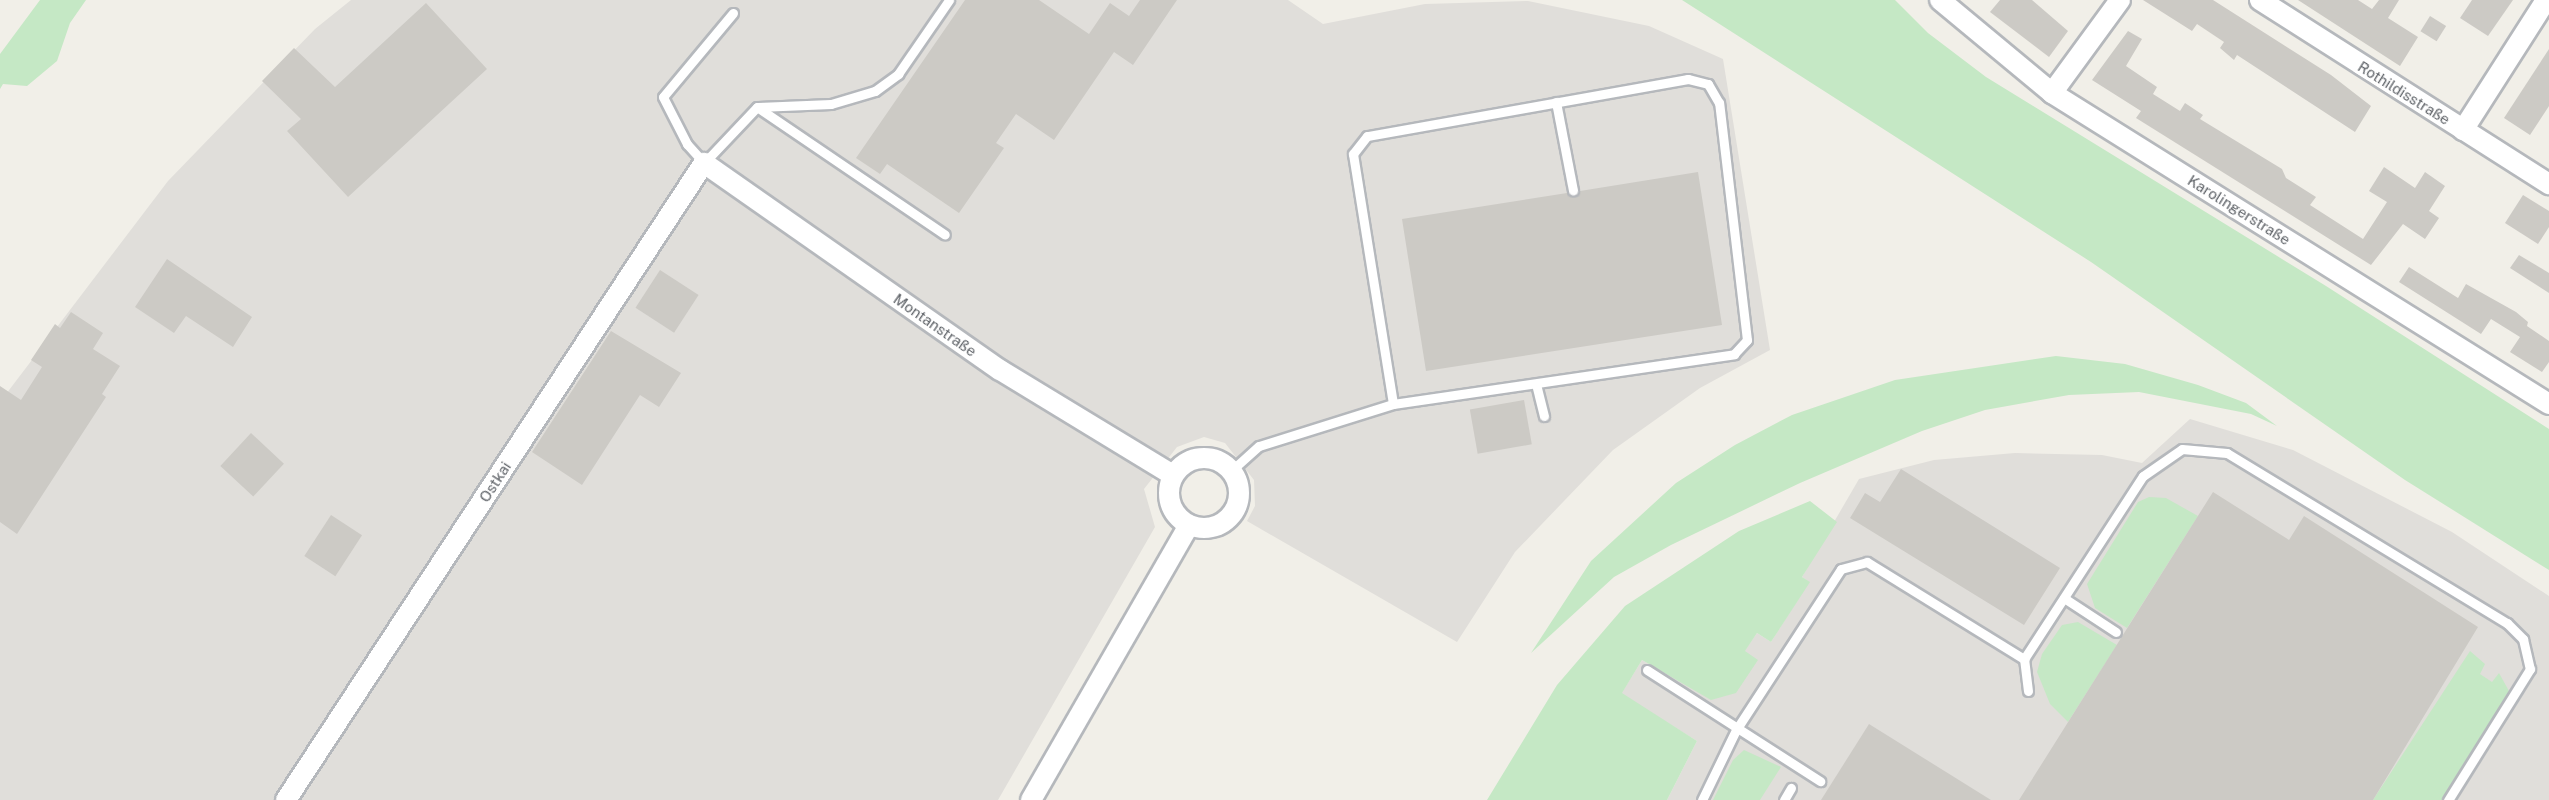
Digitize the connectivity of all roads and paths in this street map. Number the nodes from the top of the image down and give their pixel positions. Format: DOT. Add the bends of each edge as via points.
graph roads {
  1 [pos="949,0"];
  2 [pos="1940,0"];
  3 [pos="2120,0"];
  4 [pos="2260,0"];
  5 [pos="2546,0"];
  6 [pos="734,13"];
  7 [pos="2052,93"];
  8 [pos="1556,102"];
  9 [pos="758,107"];
  10 [pos="2463,130"];
  11 [pos="704,163"];
  12 [pos="2549,184"];
  13 [pos="1573,190"];
  14 [pos="945,235"];
  15 [pos="1536,384"];
  16 [pos="1393,404"];
  17 [pos="2549,404"];
  18 [pos="1544,416"];
  19 [pos="1232,470"];
  20 [pos="1173,475"];
  21 [pos="1189,525"];
  22 [pos="2064,598"];
  23 [pos="2116,632"];
  24 [pos="2025,659"];
  25 [pos="1647,670"];
  26 [pos="2028,691"];
  27 [pos="1736,729"];
  28 [pos="1820,781"];
  29 [pos="1791,788"];
  30 [pos="286,800"];
  31 [pos="1030,800"];
  32 [pos="1702,800"];
  33 [pos="1784,800"];
  34 [pos="2448,800"];
  1 -- 9 [label="lane" via="898,74 875,91 831,104"];
  2 -- 7 [label="street, Karolingerstraße"];
  3 -- 7 [label="street"];
  4 -- 10 [label="street, Rothildisstraße"];
  5 -- 10 [label="street"];
  6 -- 11 [label="lane" via="663,97 687,144"];
  7 -- 17 [label="street, Karolingerstraße"];
  8 -- 13 [label="lane"];
  8 -- 15 [label="lane" via="1688,79 1708,84 1720,115 1747,340 1734,354"];
  8 -- 16 [label="lane" via="1367,136 1353,154"];
  9 -- 11 [label="lane"];
  9 -- 14 [label="lane"];
  10 -- 12 [label="street, Rothildisstraße"];
  11 -- 20 [label="street, Montanstraße" via="1000,370"];
  11 -- 30 [label="street, Ostkai"];
  15 -- 16 [label="lane"];
  15 -- 18 [label="lane"];
  16 -- 19 [label="lane" via="1259,446"];
  19 -- 20 [label="street" via="1222,462 1198,457"];
  19 -- 21 [label="street" via="1240,496 1230,518 1214,527"];
  20 -- 21 [label="street" via="1169,496 1172,508"];
  21 -- 31 [label="street"];
  22 -- 23 [label="lane"];
  22 -- 24 [label="lane"];
  22 -- 34 [label="lane" via="2143,476 2182,448 2227,453 2507,623 2523,639 2530,669"];
  24 -- 26 [label="lane"];
  24 -- 27 [label="lane" via="1867,562 1841,569"];
  25 -- 27 [label="lane"];
  27 -- 28 [label="lane"];
  27 -- 32 [label="lane"];
  29 -- 33 [label="lane"];
}
